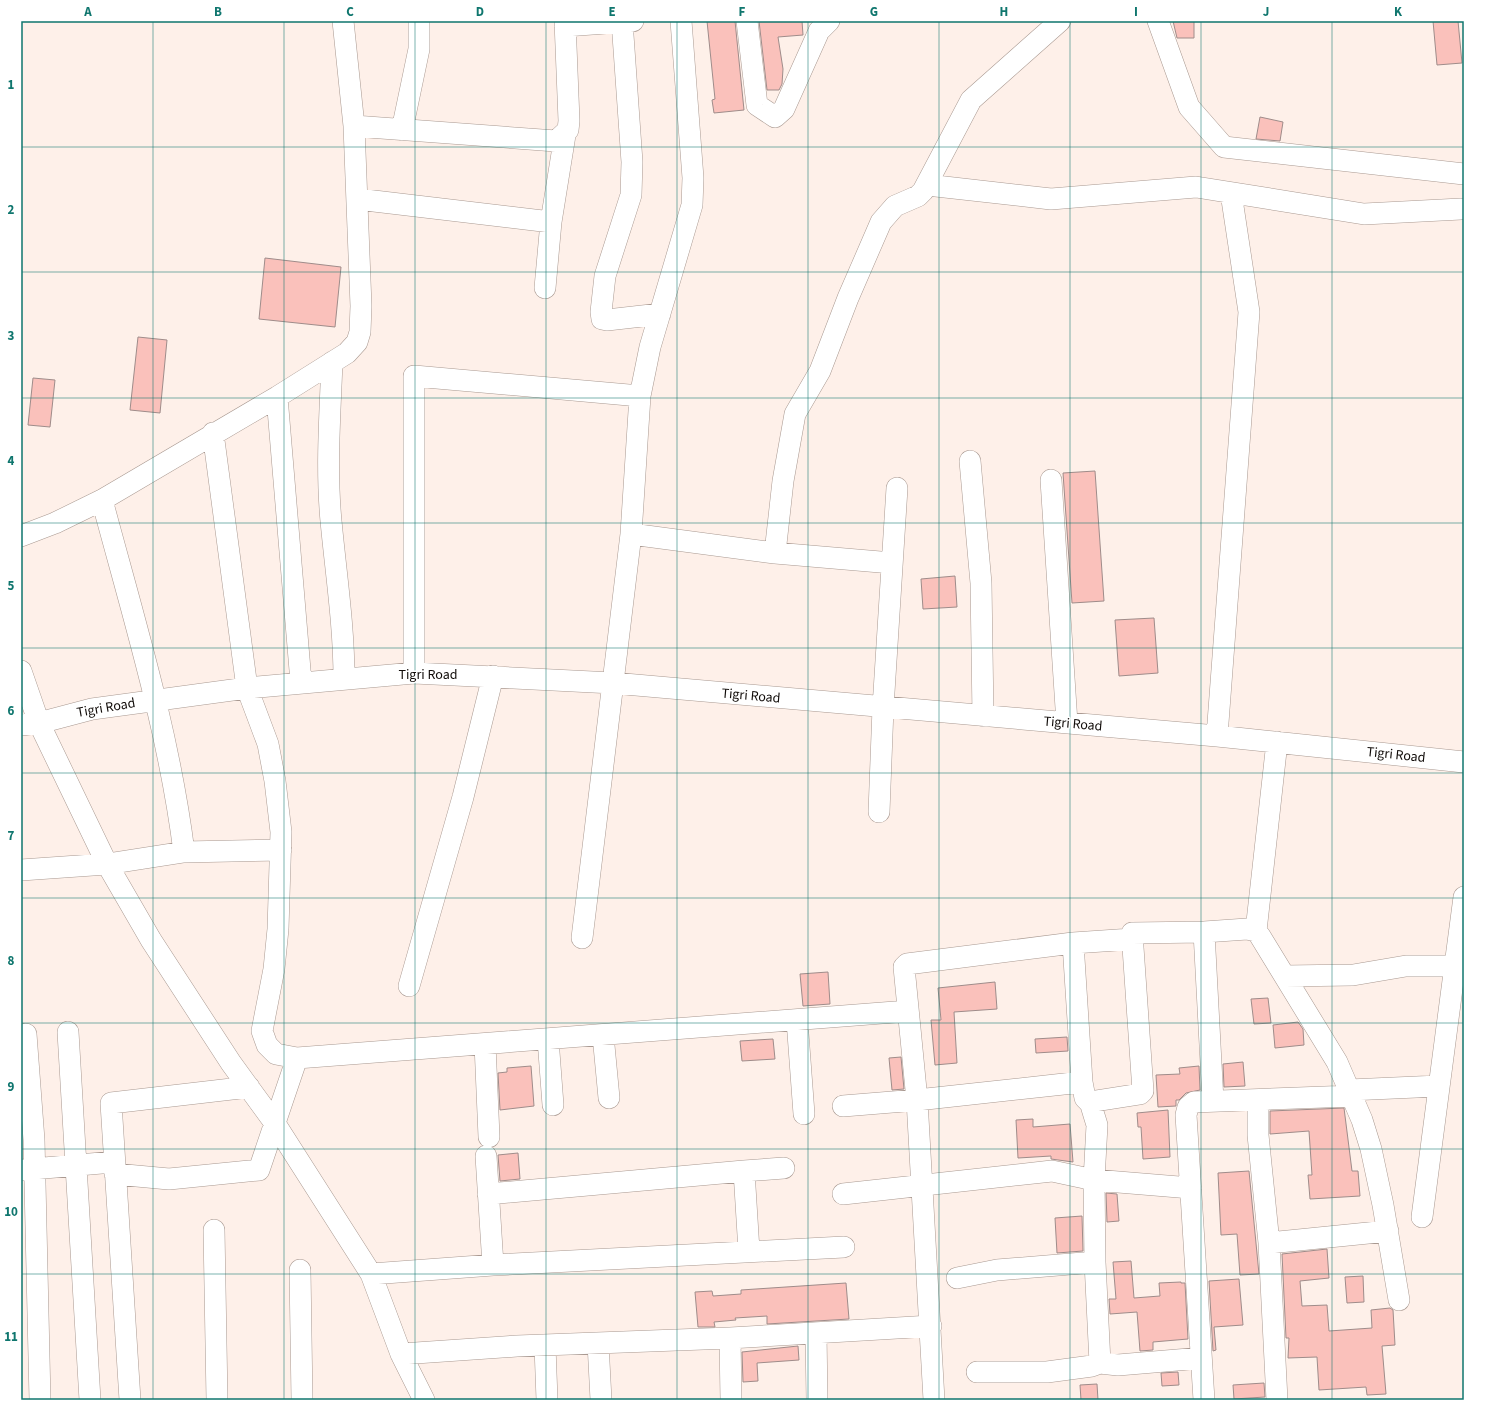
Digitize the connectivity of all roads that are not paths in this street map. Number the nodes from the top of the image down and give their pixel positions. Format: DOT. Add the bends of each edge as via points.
graph roads {
  1 [pos="343,21"];
  2 [pos="418,21"];
  3 [pos="626,21"];
  4 [pos="681,21"];
  5 [pos="747,21"];
  6 [pos="830,21"];
  7 [pos="1060,21"];
  8 [pos="1158,21"];
  9 [pos="565,24"];
  10 [pos="354,126"];
  11 [pos="402,130"];
  12 [pos="565,135"];
  13 [pos="1464,174"];
  14 [pos="926,185"];
  15 [pos="1231,193"];
  16 [pos="357,199"];
  17 [pos="1461,209"];
  18 [pos="551,222"];
  19 [pos="545,288"];
  20 [pos="660,314"];
  21 [pos="332,362"];
  22 [pos="640,396"];
  23 [pos="277,397"];
  24 [pos="213,433"];
  25 [pos="970,461"];
  26 [pos="1051,480"];
  27 [pos="897,488"];
  28 [pos="102,500"];
  29 [pos="631,534"];
  30 [pos="21,536"];
  31 [pos="775,553"];
  32 [pos="892,563"];
  33 [pos="21,671"];
  34 [pos="414,673"];
  35 [pos="493,676"];
  36 [pos="344,679"];
  37 [pos="301,682"];
  38 [pos="613,683"];
  39 [pos="247,688"];
  40 [pos="156,700"];
  41 [pos="882,708"];
  42 [pos="983,716"];
  43 [pos="1067,723"];
  44 [pos="30,724"];
  45 [pos="1217,736"];
  46 [pos="1277,742"];
  47 [pos="1464,762"];
  48 [pos="879,812"];
  49 [pos="281,850"];
  50 [pos="184,852"];
  51 [pos="107,864"];
  52 [pos="21,870"];
  53 [pos="1464,897"];
  54 [pos="1256,931"];
  55 [pos="1204,932"];
  56 [pos="582,938"];
  57 [pos="1132,939"];
  58 [pos="1073,943"];
  59 [pos="1455,966"];
  60 [pos="1285,976"];
  61 [pos="409,986"];
  62 [pos="908,1011"];
  63 [pos="797,1020"];
  64 [pos="68,1032"];
  65 [pos="26,1034"];
  66 [pos="603,1035"];
  67 [pos="548,1039"];
  68 [pos="485,1044"];
  69 [pos="297,1058"];
  70 [pos="1082,1082"];
  71 [pos="1440,1086"];
  72 [pos="249,1087"];
  73 [pos="1351,1093"];
  74 [pos="609,1098"];
  75 [pos="917,1100"];
  76 [pos="1258,1100"];
  77 [pos="1213,1101"];
  78 [pos="1090,1102"];
  79 [pos="553,1105"];
  80 [pos="843,1106"];
  81 [pos="804,1114"];
  82 [pos="274,1122"];
  83 [pos="76,1165"];
  84 [pos="114,1168"];
  85 [pos="784,1168"];
  86 [pos="28,1169"];
  87 [pos="744,1171"];
  88 [pos="1094,1180"];
  89 [pos="922,1186"];
  90 [pos="1191,1188"];
  91 [pos="488,1194"];
  92 [pos="842,1194"];
  93 [pos="1422,1217"];
  94 [pos="214,1230"];
  95 [pos="1388,1231"];
  96 [pos="1269,1243"];
  97 [pos="844,1247"];
  98 [pos="749,1251"];
  99 [pos="1095,1262"];
  100 [pos="493,1265"];
  101 [pos="300,1270"];
  102 [pos="370,1274"];
  103 [pos="957,1278"];
  104 [pos="1400,1300"];
  105 [pos="931,1326"];
  106 [pos="816,1333"];
  107 [pos="730,1338"];
  108 [pos="598,1343"];
  109 [pos="545,1346"];
  110 [pos="401,1354"];
  111 [pos="1201,1358"];
  112 [pos="1100,1363"];
  113 [pos="978,1372"];
  114 [pos="40,1400"];
  115 [pos="90,1400"];
  116 [pos="130,1400"];
  117 [pos="217,1400"];
  118 [pos="302,1400"];
  119 [pos="424,1400"];
  120 [pos="547,1400"];
  121 [pos="601,1400"];
  122 [pos="731,1400"];
  123 [pos="817,1400"];
  124 [pos="934,1400"];
  125 [pos="1204,1400"];
  126 [pos="1277,1400"];
  1 -- 10 [label="street"];
  2 -- 11 [label="street" via="419,49"];
  3 -- 9 [label="street"];
  3 -- 20 [label="street" via="631,195 605,276 601,312 602,319 607,320"];
  4 -- 20 [label="street" via="694,192 690,216"];
  5 -- 6 [label="street" via="757,105 775,117 784,109 819,31"];
  7 -- 14 [label="street" via="971,100"];
  8 -- 13 [label="street" via="1189,108 1224,147"];
  9 -- 12 [label="street" via="570,121"];
  10 -- 11 [label="street"];
  10 -- 16 [label="street"];
  11 -- 12 [label="street" via="550,142"];
  12 -- 18 [label="street"];
  14 -- 15 [label="street" via="1051,198 1196,188"];
  14 -- 31 [label="street" via="918,196 895,206 881,222 820,371 795,414 783,481"];
  15 -- 17 [label="street" via="1364,214"];
  15 -- 45 [label="street" via="1249,312"];
  16 -- 18 [label="street"];
  16 -- 21 [label="street" via="360,332 354,347"];
  18 -- 19 [label="street"];
  20 -- 22 [label="street"];
  21 -- 23 [label="street"];
  21 -- 36 [label="street" via="329,485 342,622"];
  22 -- 29 [label="street"];
  22 -- 34 [label="street" via="414,376"];
  23 -- 24 [label="street"];
  23 -- 37 [label="street"];
  24 -- 28 [label="street"];
  24 -- 39 [label="street"];
  25 -- 42 [label="street" via="981,584"];
  26 -- 43 [label="street"];
  27 -- 32 [label="street"];
  28 -- 30 [label="street"];
  28 -- 40 [label="street"];
  29 -- 31 [label="street"];
  29 -- 38 [label="street"];
  31 -- 32 [label="street"];
  32 -- 41 [label="street"];
  33 -- 44 [label="street"];
  34 -- 35 [label="street, Tigri Road"];
  34 -- 36 [label="street, Tigri Road"];
  35 -- 38 [label="street, Tigri Road"];
  35 -- 61 [label="street" via="463,797"];
  36 -- 37 [label="street, Tigri Road"];
  37 -- 39 [label="street, Tigri Road"];
  38 -- 41 [label="street, Tigri Road"];
  38 -- 56 [label="street"];
  39 -- 40 [label="street, Tigri Road"];
  39 -- 49 [label="street" via="271,756 279,809"];
  40 -- 44 [label="street, Tigri Road" via="92,709"];
  40 -- 50 [label="street" via="178,804"];
  41 -- 42 [label="street, Tigri Road"];
  41 -- 48 [label="street"];
  42 -- 43 [label="street, Tigri Road"];
  43 -- 45 [label="street, Tigri Road"];
  44 -- 51 [label="street"];
  45 -- 46 [label="street, Tigri Road"];
  46 -- 47 [label="street, Tigri Road"];
  46 -- 54 [label="street"];
  49 -- 50 [label="street"];
  49 -- 69 [label="street" via="274,969 262,1031 267,1046 276,1054"];
  50 -- 51 [label="street"];
  51 -- 52 [label="street"];
  51 -- 72 [label="street" via="151,940"];
  53 -- 59 [label="street"];
  54 -- 55 [label="street" via="1247,929"];
  54 -- 60 [label="street"];
  55 -- 57 [label="street" via="1132,933"];
  55 -- 77 [label="street"];
  57 -- 58 [label="street"];
  57 -- 78 [label="street" via="1143,1091 1140,1094"];
  58 -- 62 [label="street" via="907,964 904,967"];
  58 -- 70 [label="street"];
  59 -- 60 [label="street" via="1406,966 1353,975"];
  59 -- 71 [label="street"];
  60 -- 73 [label="street" via="1337,1062"];
  62 -- 63 [label="street"];
  62 -- 75 [label="street"];
  63 -- 66 [label="street"];
  63 -- 81 [label="street"];
  64 -- 83 [label="street"];
  65 -- 86 [label="street"];
  66 -- 67 [label="street"];
  66 -- 74 [label="street"];
  67 -- 68 [label="street"];
  67 -- 79 [label="street"];
  68 -- 69 [label="street"];
  68 -- 91 [label="street"];
  69 -- 82 [label="street"];
  70 -- 75 [label="street"];
  70 -- 78 [label="street" via="1085,1098"];
  71 -- 73 [label="street"];
  71 -- 93 [label="street"];
  72 -- 82 [label="street"];
  72 -- 84 [label="street" via="110,1104"];
  73 -- 76 [label="street"];
  73 -- 95 [label="street" via="1370,1149"];
  75 -- 80 [label="street"];
  75 -- 89 [label="street"];
  76 -- 77 [label="street"];
  76 -- 96 [label="street" via="1258,1135"];
  77 -- 90 [label="street" via="1194,1102 1187,1110"];
  78 -- 88 [label="street" via="1097,1125"];
  82 -- 84 [label="street" via="260,1170 170,1179"];
  82 -- 102 [label="street"];
  83 -- 84 [label="street"];
  83 -- 86 [label="street"];
  83 -- 115 [label="street"];
  84 -- 116 [label="street"];
  85 -- 87 [label="street"];
  86 -- 114 [label="street"];
  87 -- 91 [label="street"];
  87 -- 98 [label="street"];
  88 -- 89 [label="street" via="1052,1171"];
  88 -- 90 [label="street"];
  88 -- 99 [label="street"];
  89 -- 92 [label="street"];
  89 -- 105 [label="street"];
  90 -- 111 [label="street"];
  91 -- 100 [label="street"];
  94 -- 117 [label="street"];
  95 -- 96 [label="street"];
  95 -- 104 [label="street"];
  96 -- 126 [label="street"];
  97 -- 98 [label="street"];
  98 -- 100 [label="street"];
  99 -- 103 [label="street" via="997,1270"];
  99 -- 112 [label="street"];
  100 -- 102 [label="street"];
  101 -- 118 [label="street"];
  102 -- 110 [label="street"];
  105 -- 106 [label="street"];
  105 -- 124 [label="street"];
  106 -- 107 [label="street"];
  106 -- 123 [label="street"];
  107 -- 108 [label="street"];
  107 -- 122 [label="street"];
  108 -- 109 [label="street"];
  108 -- 121 [label="street"];
  109 -- 110 [label="street"];
  109 -- 120 [label="street"];
  110 -- 119 [label="street"];
  111 -- 112 [label="street" via="1118,1365"];
  111 -- 125 [label="street"];
  112 -- 113 [label="street" via="1047,1372"];
}
